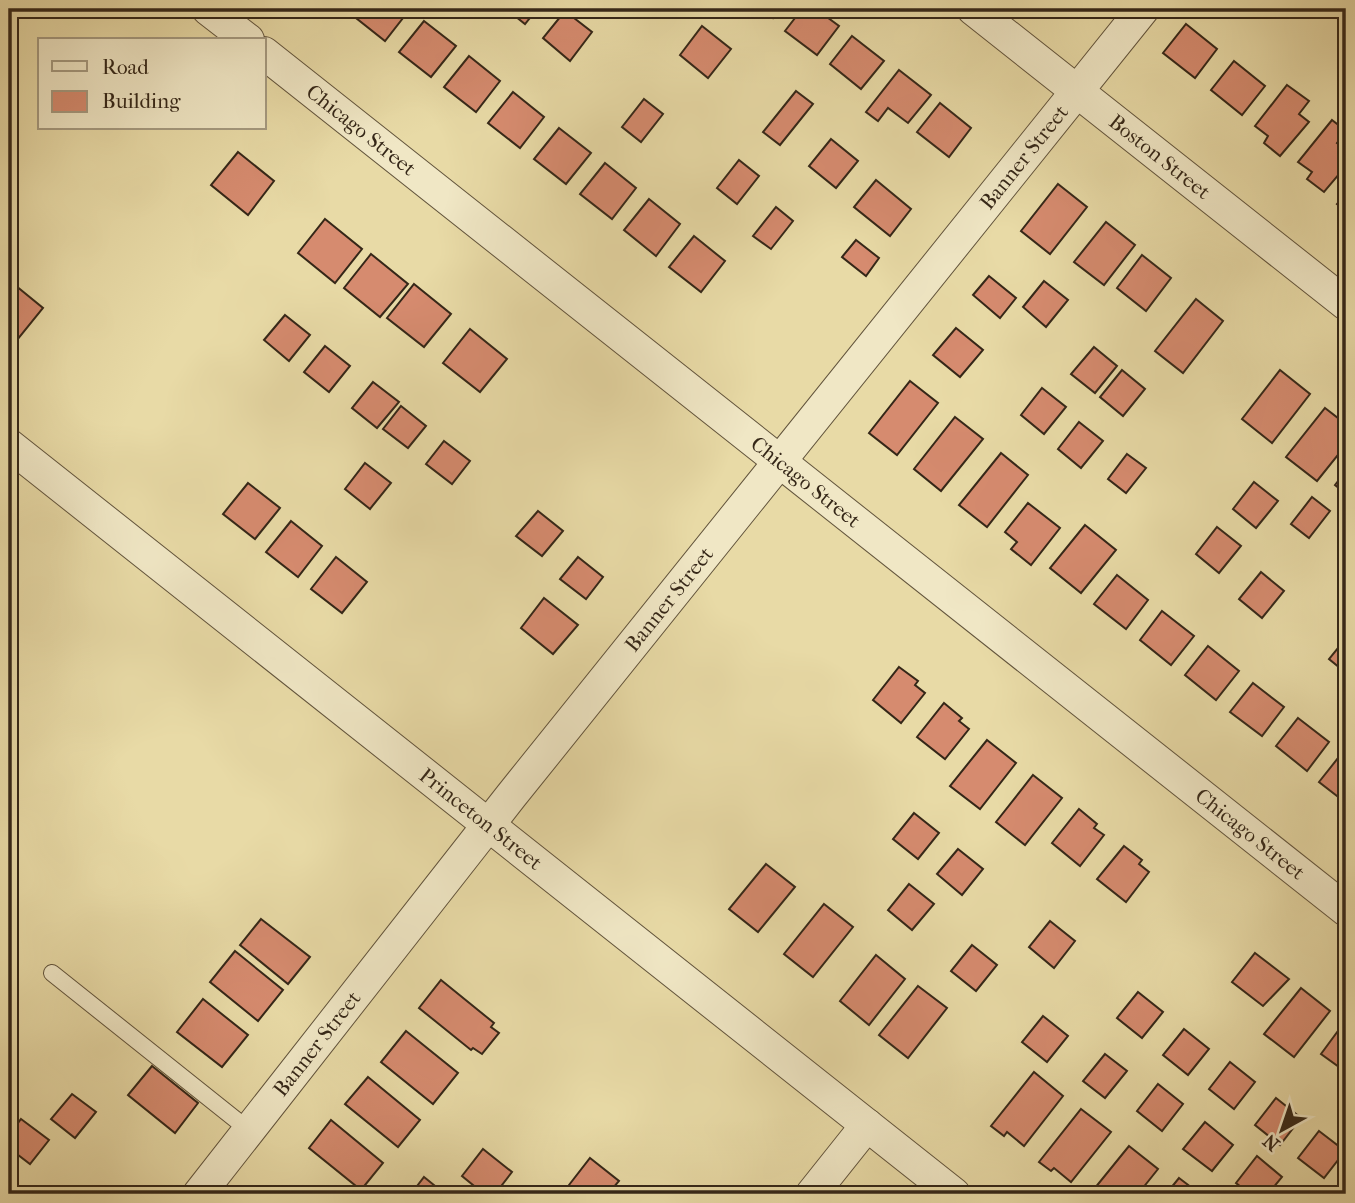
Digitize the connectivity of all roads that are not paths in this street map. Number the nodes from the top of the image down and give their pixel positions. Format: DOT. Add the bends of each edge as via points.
graph roads {
  1 [pos="208,9"];
  2 [pos="973,9"];
  3 [pos="1143,9"];
  4 [pos="245,38"];
  5 [pos="266,55"];
  6 [pos="1077,91"];
  7 [pos="1346,304"];
  8 [pos="11,451"];
  9 [pos="780,463"];
  10 [pos="490,827"];
  11 [pos="1346,911"];
  12 [pos="52,973"];
  13 [pos="867,1125"];
  14 [pos="250,1131"];
  15 [pos="200,1194"];
  16 [pos="812,1194"];
  17 [pos="954,1194"];
  1 -- 4 [label="street"];
  2 -- 6 [label="street, Boston Street"];
  3 -- 6 [label="street, Banner Street"];
  5 -- 9 [label="street, Chicago Street"];
  6 -- 7 [label="street, Boston Street"];
  6 -- 9 [label="street, Banner Street"];
  8 -- 10 [label="street, Princeton Street"];
  9 -- 10 [label="street, Banner Street"];
  9 -- 11 [label="street, Chicago Street"];
  10 -- 13 [label="street, Princeton Street"];
  10 -- 14 [label="street, Banner Street"];
  12 -- 14 [label="lane"];
  13 -- 16 [label="street"];
  13 -- 17 [label="street, Princeton Street"];
  14 -- 15 [label="street, Banner Street"];
}
